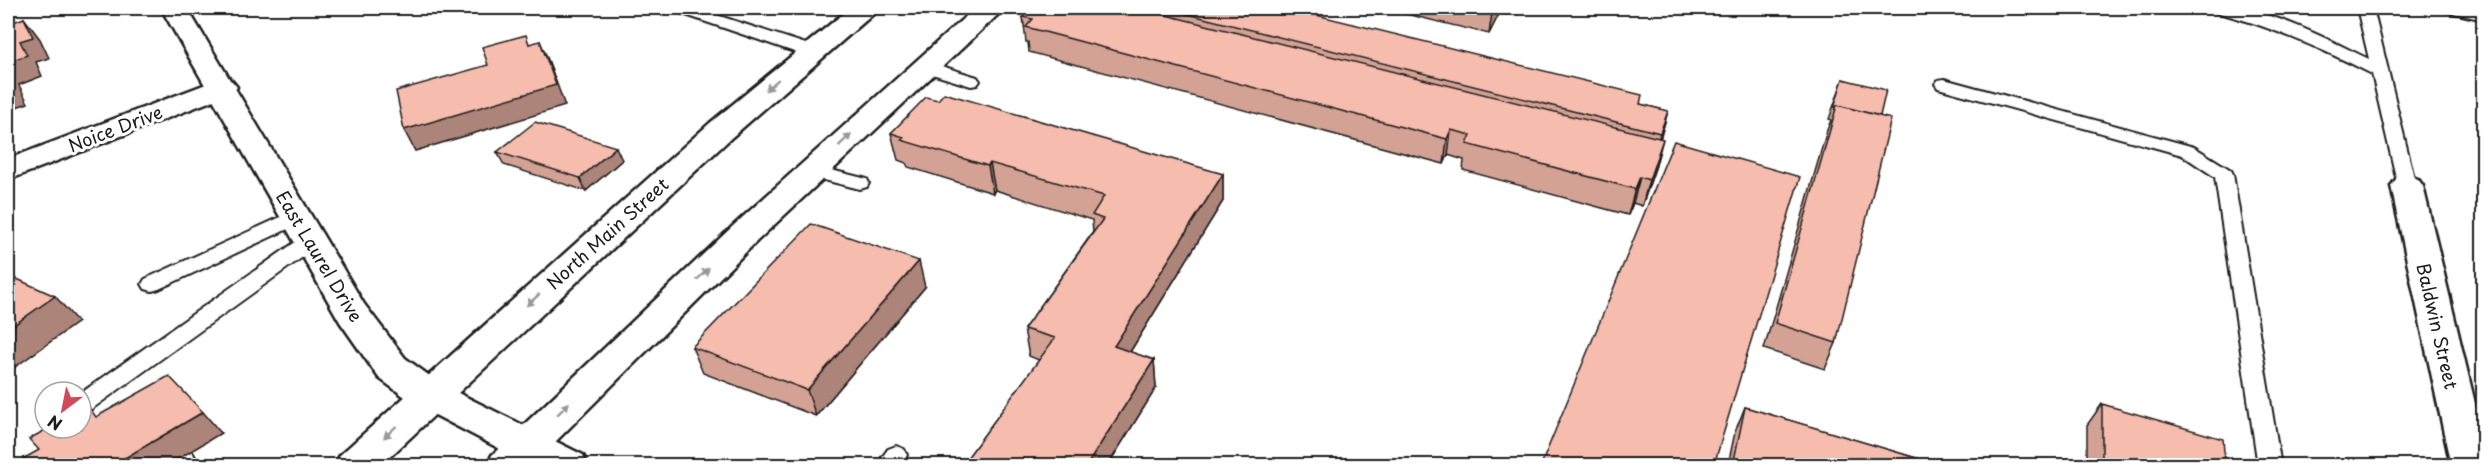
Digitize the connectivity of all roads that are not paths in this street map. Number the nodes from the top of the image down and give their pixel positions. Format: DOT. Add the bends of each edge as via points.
graph roads {
  1 [pos="174,8"];
  2 [pos="680,8"];
  3 [pos="866,8"];
  4 [pos="991,8"];
  5 [pos="2217,8"];
  6 [pos="2365,8"];
  7 [pos="2450,8"];
  8 [pos="2484,15"];
  9 [pos="812,52"];
  10 [pos="925,66"];
  11 [pos="2378,70"];
  12 [pos="971,81"];
  13 [pos="1944,84"];
  14 [pos="222,87"];
  15 [pos="8,170"];
  16 [pos="811,171"];
  17 [pos="860,183"];
  18 [pos="2407,186"];
  19 [pos="303,229"];
  20 [pos="152,284"];
  21 [pos="429,395"];
  22 [pos="93,411"];
  23 [pos="516,456"];
  24 [pos="354,465"];
  25 [pos="569,465"];
  26 [pos="2270,465"];
  27 [pos="2470,465"];
  1 -- 14 [label="main road, East Laurel Drive"];
  2 -- 9 [label="lane"];
  3 -- 9 [label="main road, North Main Street"];
  4 -- 10 [label="main road"];
  5 -- 11 [label="lane" via="2263,19"];
  6 -- 11 [label="lane"];
  7 -- 8 [label="lane"];
  9 -- 21 [label="main road, North Main Street, one-way" via="712,137"];
  10 -- 12 [label="lane"];
  16 -- 10 [label="main road, one-way"];
  11 -- 18 [label="lane"];
  13 -- 26 [label="lane" via="2188,151 2224,174"];
  14 -- 15 [label="main road, Noice Drive"];
  14 -- 19 [label="main road, East Laurel Drive"];
  16 -- 17 [label="lane"];
  23 -- 16 [label="main road, one-way"];
  18 -- 27 [label="main road, Baldwin Street"];
  19 -- 20 [label="lane"];
  19 -- 21 [label="main road, East Laurel Drive" via="373,344 399,374"];
  19 -- 22 [label="lane"];
  21 -- 23 [label="main road, East Laurel Drive"];
  21 -- 24 [label="main road, North Main Street, one-way"];
  23 -- 25 [label="main road, East Laurel Drive"];
}
